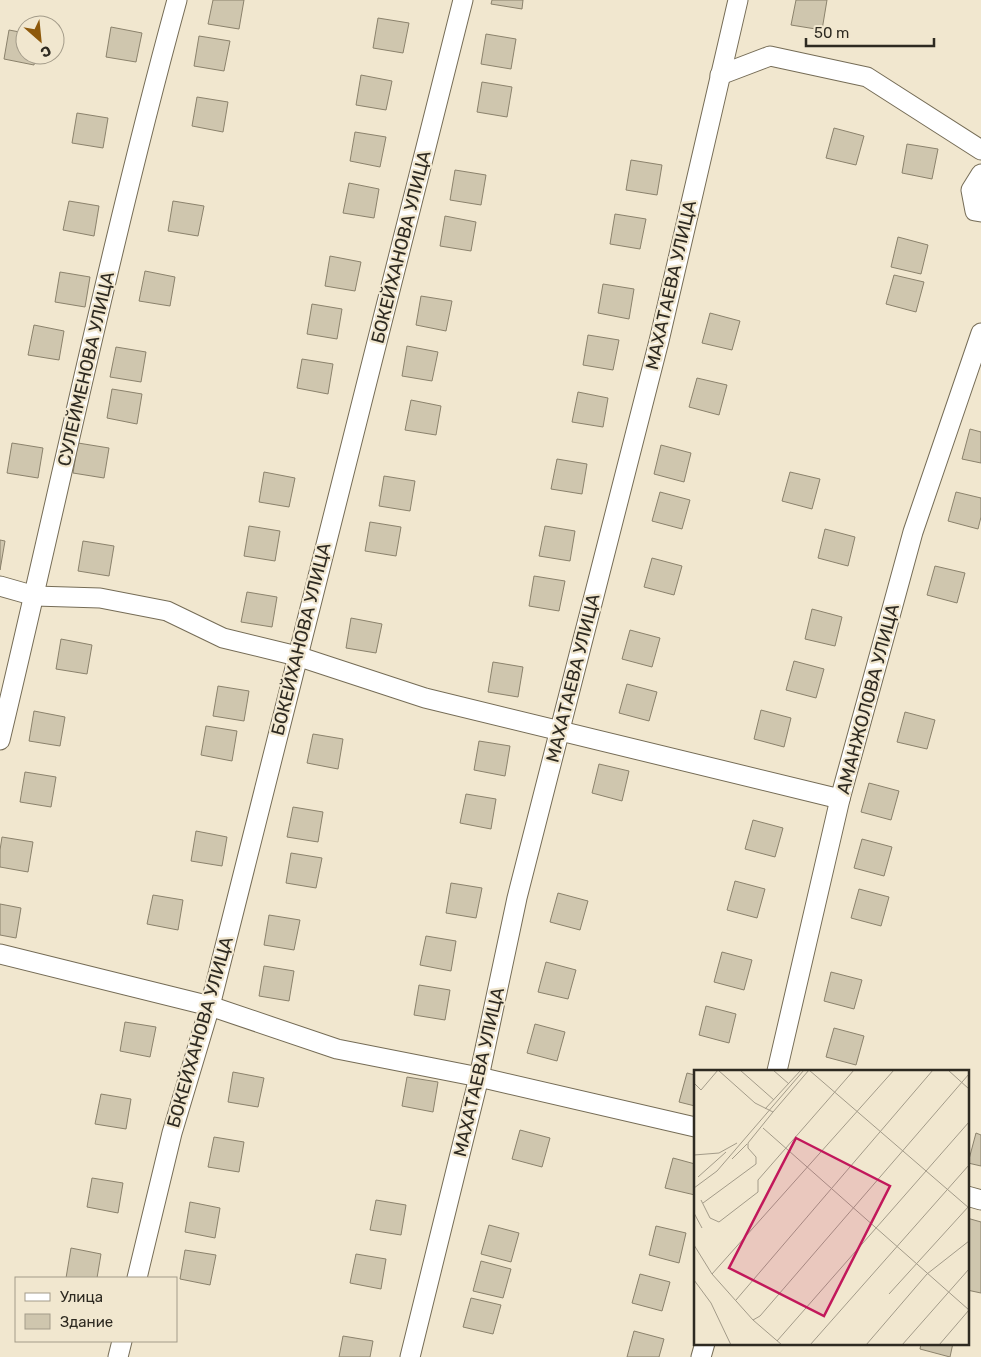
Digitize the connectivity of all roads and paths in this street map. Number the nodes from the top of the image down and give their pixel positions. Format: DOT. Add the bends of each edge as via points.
graph roads {
  1 [pos="177,0"];
  2 [pos="463,0"];
  3 [pos="738,0"];
  4 [pos="720,75"];
  5 [pos="981,150"];
  6 [pos="981,174"];
  7 [pos="981,212"];
  8 [pos="981,333"];
  9 [pos="0,586"];
  10 [pos="35,596"];
  11 [pos="297,656"];
  12 [pos="560,731"];
  13 [pos="0,740"];
  14 [pos="840,799"];
  15 [pos="0,954"];
  16 [pos="210,1006"];
  17 [pos="777,1070"];
  18 [pos="479,1076"];
  19 [pos="694,1127"];
  20 [pos="968,1196"];
  21 [pos="981,1200"];
  22 [pos="138,1277"];
  23 [pos="122,1342"];
  24 [pos="705,1344"];
  25 [pos="118,1357"];
  26 [pos="410,1357"];
  27 [pos="701,1357"];
  1 -- 10 [label="street, СУЛЕЙМЕНОВА УЛИЦА" via="101,301"];
  2 -- 11 [label="street, БОКЕЙХАНОВА УЛИЦА"];
  3 -- 4 [label="street, МАХАТАЕВА УЛИЦА"];
  4 -- 5 [label="street" via="770,56 867,76"];
  4 -- 12 [label="street, МАХАТАЕВА УЛИЦА" via="659,340"];
  6 -- 7 [label="street" via="971,190 975,211"];
  8 -- 14 [label="street, АМАНЖОЛОВА УЛИЦА" via="913,532"];
  9 -- 10 [label="street"];
  10 -- 11 [label="street" via="100,598 167,611 223,638"];
  10 -- 13 [label="street, СУЛЕЙМЕНОВА УЛИЦА"];
  11 -- 12 [label="street" via="425,698"];
  11 -- 16 [label="street, БОКЕЙХАНОВА УЛИЦА"];
  12 -- 14 [label="street"];
  12 -- 18 [label="street, МАХАТАЕВА УЛИЦА" via="517,898"];
  14 -- 17 [label="street, АМАНЖОЛОВА УЛИЦА"];
  15 -- 16 [label="street"];
  16 -- 18 [label="street" via="337,1049"];
  16 -- 22 [label="street, БОКЕЙХАНОВА УЛИЦА" via="172,1133"];
  18 -- 19 [label="street"];
  18 -- 26 [label="street, МАХАТАЕВА УЛИЦА"];
  20 -- 21 [label="street"];
  23 -- 25 [label="street"];
  24 -- 27 [label="street"];
}
